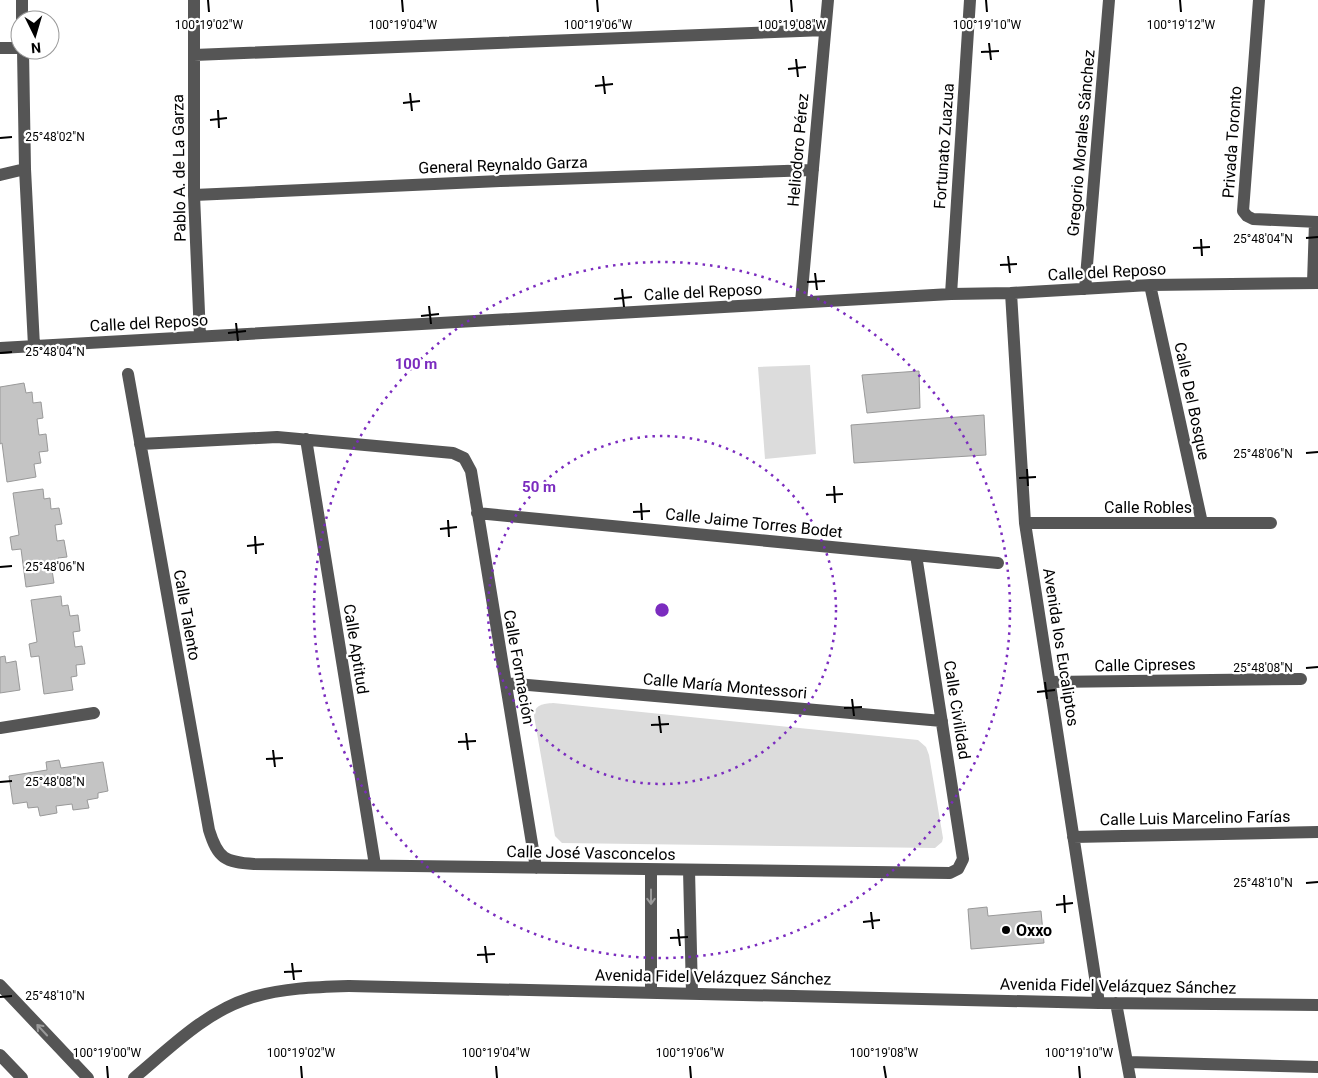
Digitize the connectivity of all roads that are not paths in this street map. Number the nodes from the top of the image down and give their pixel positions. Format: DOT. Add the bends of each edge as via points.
graph roads {
  1 [pos="194,0"];
  2 [pos="828,0"];
  3 [pos="970,0"];
  4 [pos="1109,0"];
  5 [pos="1259,0"];
  6 [pos="825,30"];
  7 [pos="194,55"];
  8 [pos="21,60"];
  9 [pos="25,169"];
  10 [pos="813,170"];
  11 [pos="0,175"];
  12 [pos="194,194"];
  13 [pos="1317,222"];
  14 [pos="1316,283"];
  15 [pos="1150,285"];
  16 [pos="1085,289"];
  17 [pos="1011,293"];
  18 [pos="951,294"];
  19 [pos="800,302"];
  20 [pos="200,336"];
  21 [pos="34,346"];
  22 [pos="0,348"];
  23 [pos="128,374"];
  24 [pos="306,439"];
  25 [pos="140,444"];
  26 [pos="477,513"];
  27 [pos="1271,522"];
  28 [pos="1025,523"];
  29 [pos="1202,523"];
  30 [pos="916,555"];
  31 [pos="998,563"];
  32 [pos="1301,679"];
  33 [pos="1050,682"];
  34 [pos="506,683"];
  35 [pos="94,713"];
  36 [pos="942,721"];
  37 [pos="0,728"];
  38 [pos="1318,832"];
  39 [pos="1074,838"];
  40 [pos="223,858"];
  41 [pos="375,865"];
  42 [pos="536,868"];
  43 [pos="958,868"];
  44 [pos="651,870"];
  45 [pos="689,870"];
  46 [pos="0,985"];
  47 [pos="651,992"];
  48 [pos="692,993"];
  49 [pos="1099,1003"];
  50 [pos="1116,1003"];
  51 [pos="1318,1005"];
  52 [pos="0,1055"];
  53 [pos="1127,1062"];
  54 [pos="1318,1067"];
  55 [pos="22,1078"];
  56 [pos="88,1078"];
  57 [pos="134,1078"];
  58 [pos="1130,1078"];
  1 -- 7 [label="street, Pablo A. de La Garza"];
  2 -- 6 [label="street, Heliodoro Pérez"];
  3 -- 18 [label="street, Fortunato Zuazua"];
  4 -- 16 [label="street, Gregorio Morales Sánchez"];
  5 -- 13 [label="street, Privada Toronto" via="1243,211 1253,219"];
  6 -- 7 [label="street"];
  6 -- 10 [label="street, Heliodoro Pérez"];
  7 -- 12 [label="street, Pablo A. de La Garza"];
  8 -- 9 [label="street"];
  9 -- 11 [label="street"];
  9 -- 21 [label="street"];
  10 -- 12 [label="street, General Reynaldo Garza"];
  10 -- 19 [label="street, Heliodoro Pérez"];
  12 -- 20 [label="street, Pablo A. de La Garza"];
  13 -- 14 [label="street"];
  14 -- 15 [label="street, Calle del Reposo"];
  15 -- 16 [label="street, Calle del Reposo"];
  15 -- 29 [label="street, Calle Del Bosque"];
  16 -- 17 [label="street, Calle del Reposo"];
  17 -- 18 [label="street, Calle del Reposo"];
  17 -- 28 [label="street, Avenida los Eucaliptos"];
  18 -- 19 [label="street, Calle del Reposo"];
  19 -- 20 [label="street, Calle del Reposo"];
  20 -- 21 [label="street, Calle del Reposo"];
  21 -- 22 [label="street, Calle del Reposo"];
  23 -- 25 [label="street, Calle Talento"];
  24 -- 25 [label="street" via="277,437"];
  24 -- 26 [label="street, Calle Formación" via="453,452 464,458 471,471"];
  24 -- 41 [label="street, Calle Aptitud"];
  25 -- 40 [label="street, Calle Talento" via="209,830"];
  26 -- 30 [label="street, Calle Jaime Torres Bodet"];
  26 -- 34 [label="street, Calle Formación"];
  27 -- 29 [label="street, Calle Robles"];
  28 -- 29 [label="street, Calle Robles"];
  28 -- 33 [label="street, Avenida los Eucaliptos"];
  30 -- 31 [label="street, Calle Jaime Torres Bodet"];
  30 -- 36 [label="street, Calle Civilidad"];
  32 -- 33 [label="street, Calle Cipreses"];
  33 -- 39 [label="street, Avenida los Eucaliptos"];
  34 -- 36 [label="street, Calle María Montessori"];
  34 -- 42 [label="street, Calle Formación"];
  35 -- 37 [label="street"];
  36 -- 43 [label="street, Calle Civilidad" via="963,859"];
  38 -- 39 [label="street, Calle Luis Marcelino Farías"];
  39 -- 49 [label="street, Avenida los Eucaliptos"];
  40 -- 41 [label="street, Calle José Vasconcelos" via="246,863"];
  41 -- 42 [label="street, Calle José Vasconcelos"];
  42 -- 44 [label="street, Calle José Vasconcelos"];
  43 -- 45 [label="street, Calle José Vasconcelos" via="950,874"];
  44 -- 45 [label="street, Calle José Vasconcelos"];
  44 -- 47 [label="street, one-way"];
  45 -- 48 [label="street"];
  56 -- 46 [label="street, one-way"];
  47 -- 48 [label="street, Avenida Fidel Velázquez Sánchez"];
  47 -- 57 [label="street, Avenida Fidel Velázquez Sánchez" via="349,986 268,993 224,1009 197,1025"];
  48 -- 49 [label="street, Avenida Fidel Velázquez Sánchez"];
  49 -- 50 [label="street, Avenida Fidel Velázquez Sánchez"];
  50 -- 51 [label="street, Avenida Fidel Velázquez Sánchez"];
  50 -- 53 [label="street"];
  52 -- 55 [label="street"];
  53 -- 54 [label="street"];
  53 -- 58 [label="street"];
}
